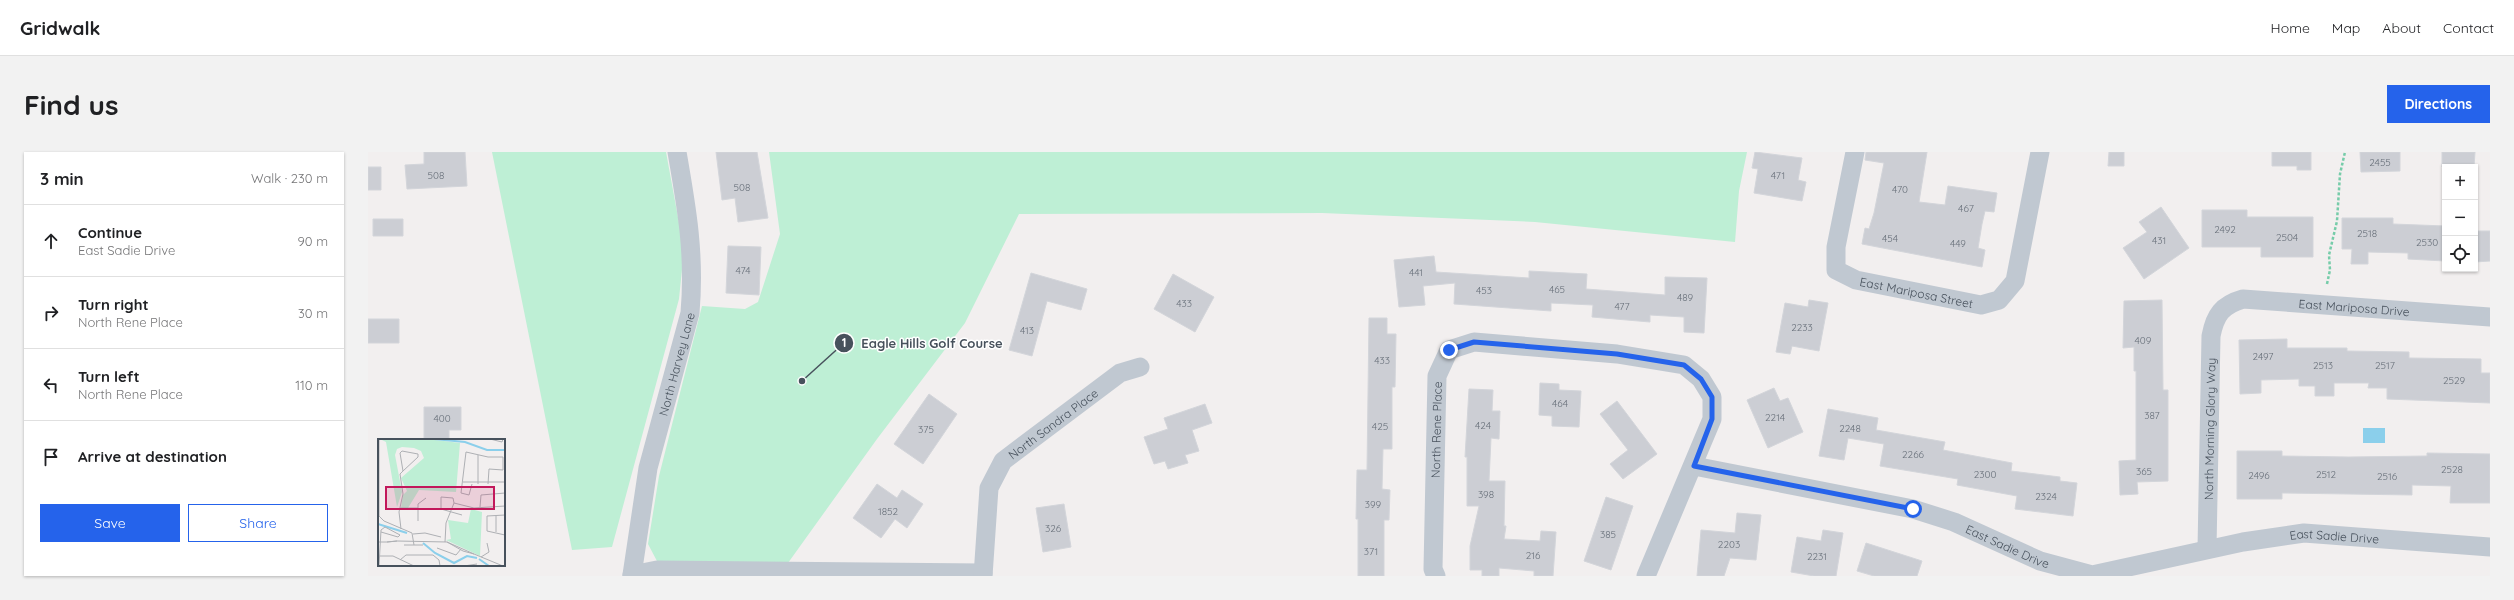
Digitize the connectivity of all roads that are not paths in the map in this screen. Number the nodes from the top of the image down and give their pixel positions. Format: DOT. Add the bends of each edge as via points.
graph roads {
  1 [pos="677,152"];
  2 [pos="1855,152"];
  3 [pos="2040,152"];
  4 [pos="2220,310"];
  5 [pos="2490,317"];
  6 [pos="1140,367"];
  7 [pos="1694,466"];
  8 [pos="2490,547"];
  9 [pos="2207,549"];
  10 [pos="631,575"];
  11 [pos="983,575"];
  12 [pos="1436,576"];
  13 [pos="1646,576"];
  1 -- 10 [label="street, North Harvey Lane" via="690,224 690,313 648,468"];
  2 -- 3 [label="street, East Mariposa Street" via="1836,247 1836,270 1856,280 1981,305 1999,300 2015,281"];
  4 -- 5 [label="street, East Mariposa Drive" via="2231,302 2243,299"];
  4 -- 9 [label="street, North Morning Glory Way" via="2211,336"];
  6 -- 11 [label="street, North Sandra Place" via="1120,373 1003,461 989,488"];
  7 -- 9 [label="street, East Sadie Drive" via="1913,509 1954,522 2040,562 2092,574"];
  7 -- 12 [label="street, North Rene Place" via="1712,419 1712,397 1701,379 1684,365 1617,354 1474,342 1449,350 1437,376 1433,569"];
  7 -- 13 [label="street, North Rene Place"];
  8 -- 9 [label="street, East Sadie Drive" via="2304,533"];
  10 -- 11 [label="street" via="656,570"];
}
